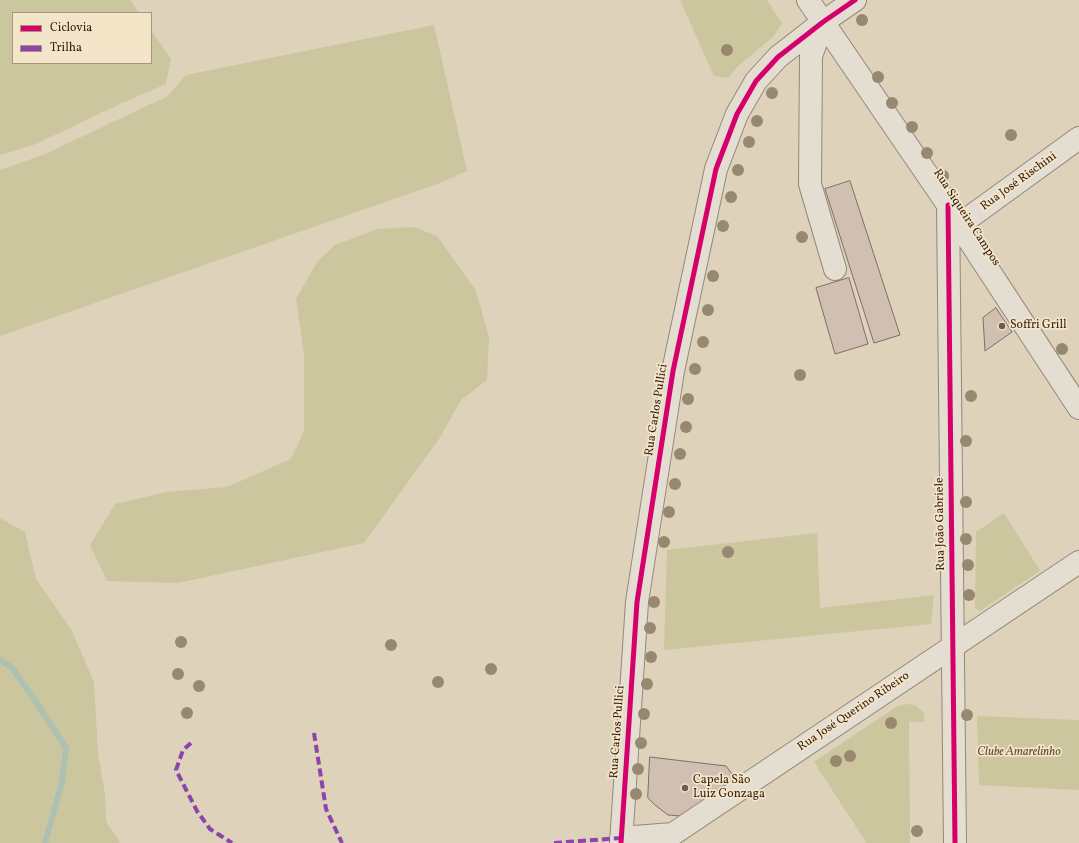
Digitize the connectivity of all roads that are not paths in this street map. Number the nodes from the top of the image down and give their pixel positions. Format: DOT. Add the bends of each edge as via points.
graph roads {
  1 [pos="808,0"];
  2 [pos="855,0"];
  3 [pos="823,22"];
  4 [pos="1079,138"];
  5 [pos="948,205"];
  6 [pos="959,225"];
  7 [pos="835,269"];
  8 [pos="1079,408"];
  9 [pos="1079,562"];
  10 [pos="952,646"];
  11 [pos="621,841"];
  12 [pos="955,843"];
  1 -- 3 [label="street, Rua Siqueira Campos"];
  2 -- 3 [label="street, Rua Carlos Pullici"];
  3 -- 5 [label="street, Rua Siqueira Campos"];
  3 -- 7 [label="street" via="811,56 810,184"];
  3 -- 11 [label="street, Rua Carlos Pullici" via="778,57 756,81 737,114 716,169 673,371 637,602"];
  4 -- 6 [label="street, Rua José Rischini"];
  5 -- 6 [label="street, Rua Siqueira Campos"];
  5 -- 10 [label="street, Rua João Gabriele"];
  6 -- 8 [label="street, Rua Siqueira Campos"];
  9 -- 10 [label="street, Rua José Querino Ribeiro"];
  10 -- 11 [label="street, Rua José Querino Ribeiro" via="673,834"];
  10 -- 12 [label="street, Rua João Gabriele"];
}
